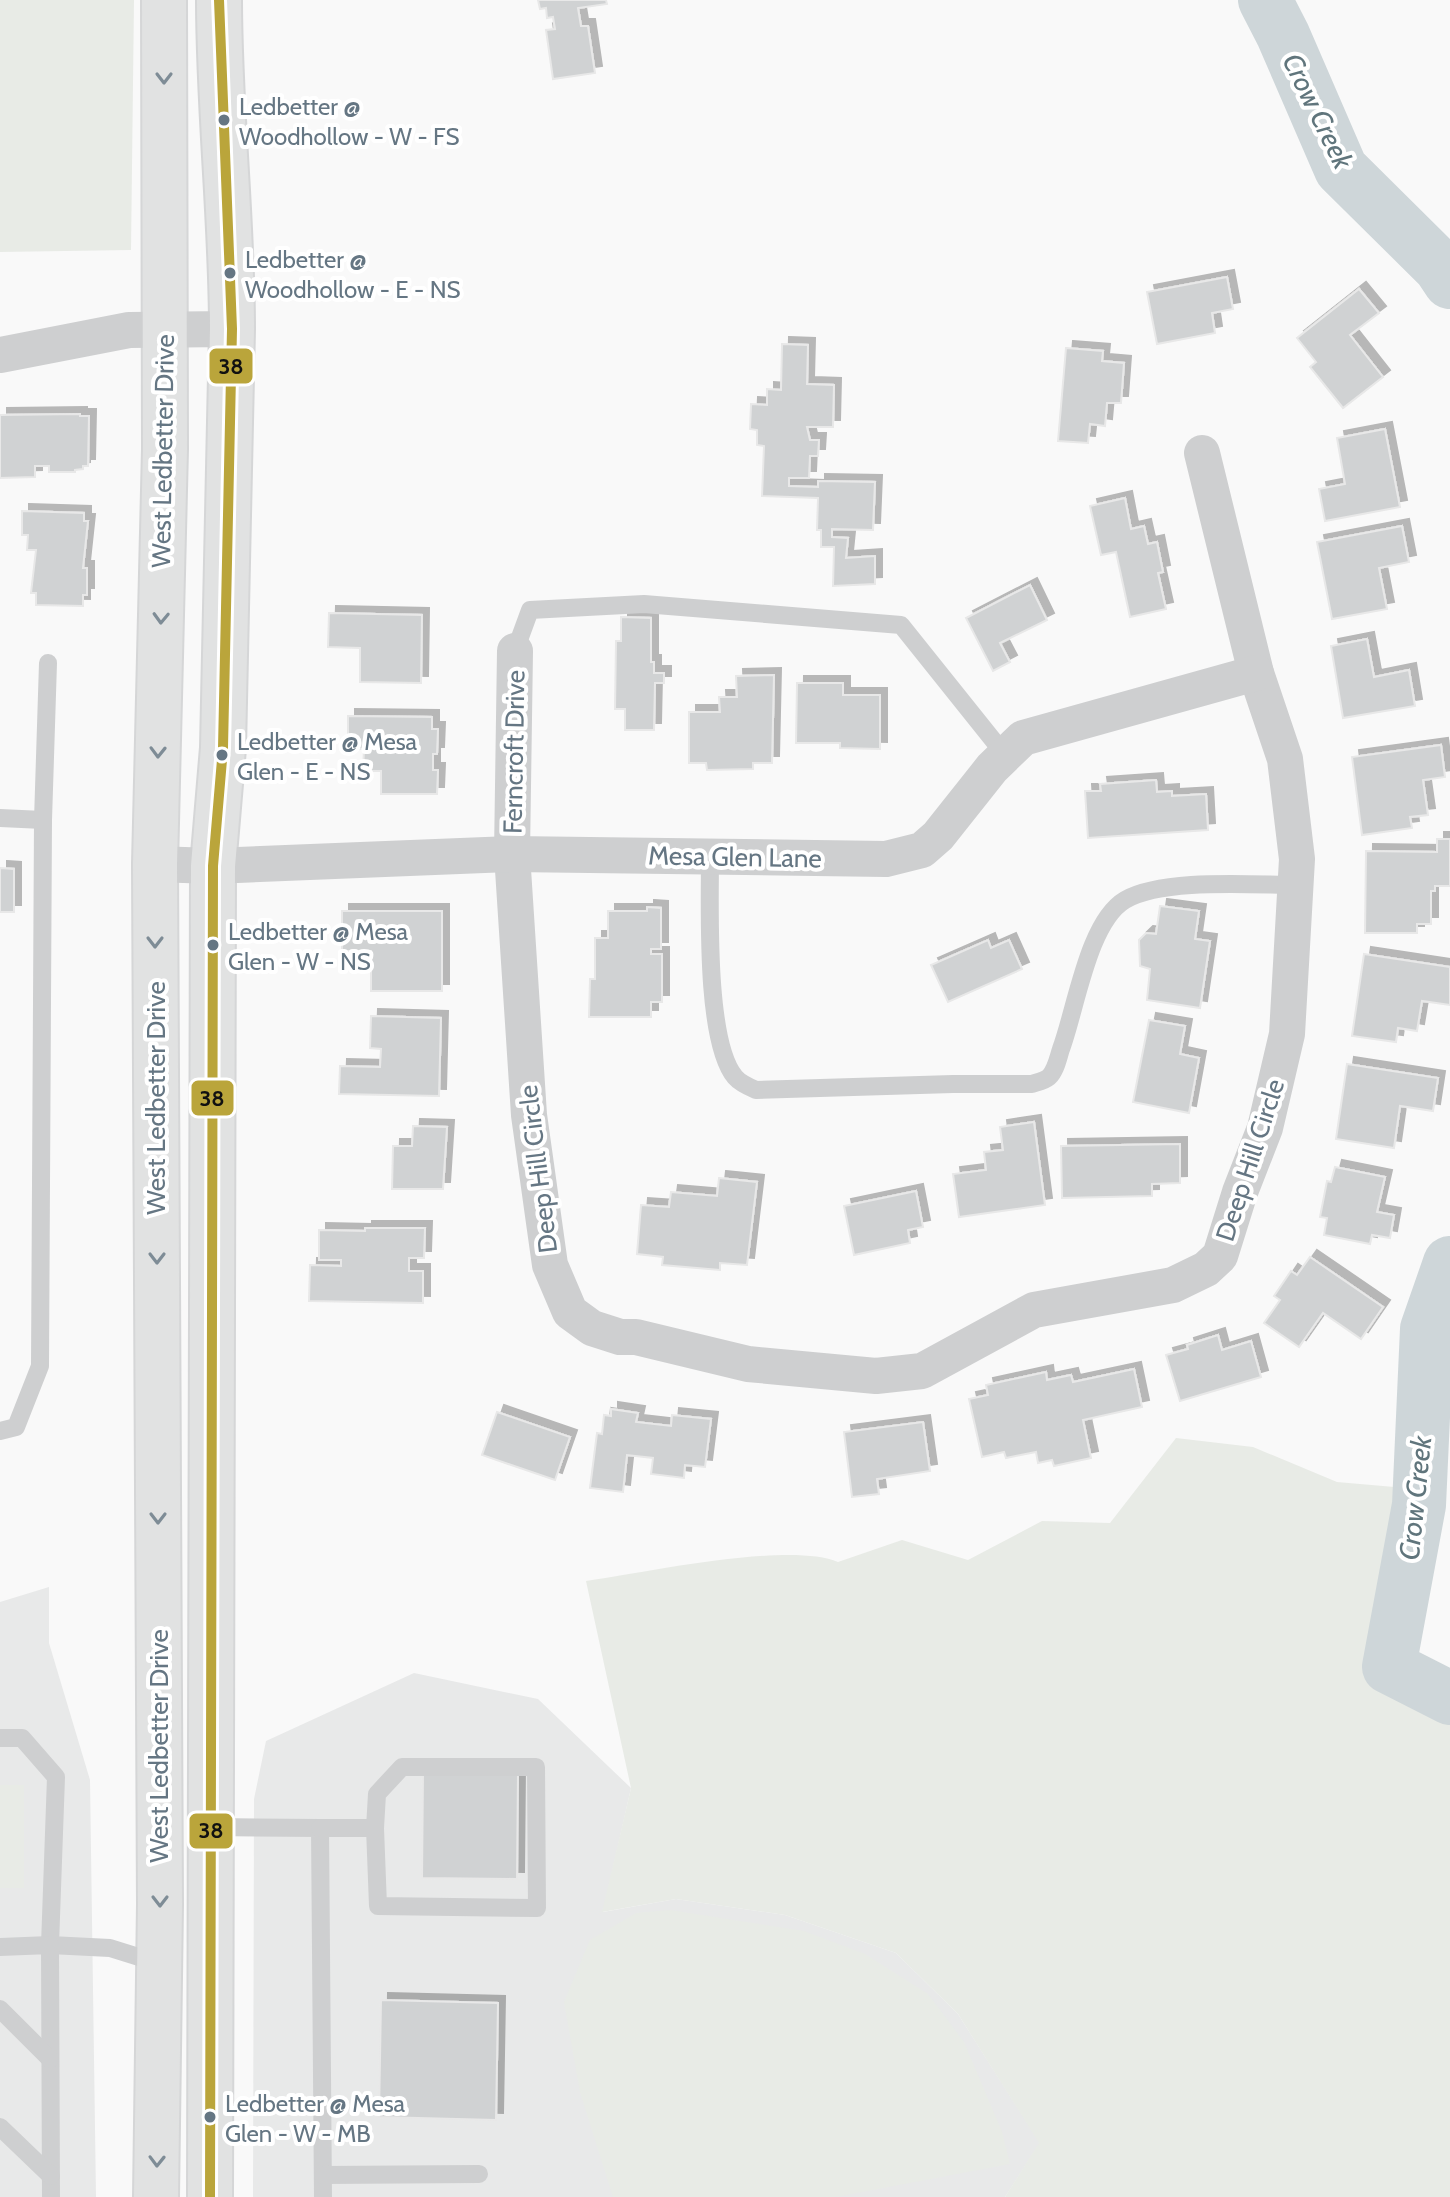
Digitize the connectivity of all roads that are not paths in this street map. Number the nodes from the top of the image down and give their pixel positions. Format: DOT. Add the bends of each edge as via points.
graph roads {
  1 [pos="164,0"];
  2 [pos="219,0"];
  3 [pos="164,329"];
  4 [pos="232,329"];
  5 [pos="0,355"];
  6 [pos="1202,453"];
  7 [pos="515,651"];
  8 [pos="48,663"];
  9 [pos="1256,673"];
  10 [pos="1005,755"];
  11 [pos="0,818"];
  12 [pos="43,820"];
  13 [pos="512,854"];
  14 [pos="710,856"];
  15 [pos="155,864"];
  16 [pos="213,866"];
  17 [pos="1296,885"];
  18 [pos="0,1431"];
  19 [pos="159,1670"];
  20 [pos="0,1738"];
  21 [pos="211,1827"];
  22 [pos="320,1828"];
  23 [pos="375,1828"];
  24 [pos="50,1945"];
  25 [pos="0,1947"];
  26 [pos="160,1964"];
  27 [pos="0,2009"];
  28 [pos="50,2059"];
  29 [pos="0,2127"];
  30 [pos="479,2174"];
  31 [pos="323,2175"];
  32 [pos="51,2176"];
  33 [pos="210,2182"];
  34 [pos="51,2197"];
  35 [pos="156,2197"];
  36 [pos="323,2197"];
  1 -- 3 [label="main road, West Ledbetter Drive, one-way"];
  2 -- 4 [label="main road, West Ledbetter Drive"];
  3 -- 4 [label="street"];
  3 -- 5 [label="street" via="129,330"];
  3 -- 15 [label="main road, West Ledbetter Drive, one-way"];
  4 -- 16 [label="main road, West Ledbetter Drive" via="223,748"];
  6 -- 9 [label="street, Deep Hill Circle"];
  7 -- 10 [label="lane" via="530,610 644,604 901,625"];
  7 -- 13 [label="street, Ferncroft Drive"];
  8 -- 12 [label="lane"];
  9 -- 10 [label="street, Mesa Glen Lane" via="1023,738"];
  9 -- 17 [label="street, Deep Hill Circle" via="1285,759"];
  10 -- 14 [label="street, Mesa Glen Lane" via="922,850 886,859"];
  11 -- 12 [label="lane"];
  12 -- 18 [label="lane" via="40,1366 16,1427"];
  13 -- 14 [label="street, Mesa Glen Lane"];
  13 -- 16 [label="street, Mesa Glen Lane"];
  13 -- 17 [label="street, Deep Hill Circle" via="529,1115 550,1265 570,1312 592,1328 620,1337 748,1364 876,1376 922,1371 1034,1310 1173,1285 1220,1256 1265,1128 1287,1034"];
  14 -- 17 [label="lane" via="712,995 719,1034 735,1078 756,1090 1044,1080 1052,1075 1109,912 1126,899 1168,887"];
  15 -- 16 [label="street, Mesa Glen Lane"];
  15 -- 19 [label="main road, West Ledbetter Drive, one-way"];
  16 -- 21 [label="main road, West Ledbetter Drive"];
  19 -- 21 [label="main road" via="181,1817 191,1825"];
  19 -- 26 [label="main road, West Ledbetter Drive, one-way"];
  20 -- 24 [label="lane" via="22,1738 56,1777"];
  21 -- 22 [label="lane"];
  21 -- 33 [label="main road, West Ledbetter Drive"];
  22 -- 23 [label="lane"];
  22 -- 31 [label="lane"];
  23 -- 23 [label="lane" via="378,1906 537,1908 536,1767 402,1767 377,1794"];
  24 -- 25 [label="lane"];
  24 -- 26 [label="lane" via="110,1948"];
  24 -- 28 [label="lane"];
  26 -- 33 [label="main road" via="180,1977 198,2029"];
  26 -- 35 [label="main road, West Ledbetter Drive, one-way"];
  27 -- 28 [label="lane"];
  28 -- 32 [label="lane"];
  29 -- 32 [label="lane"];
  30 -- 31 [label="lane"];
  31 -- 36 [label="lane"];
  32 -- 34 [label="lane"];
}
